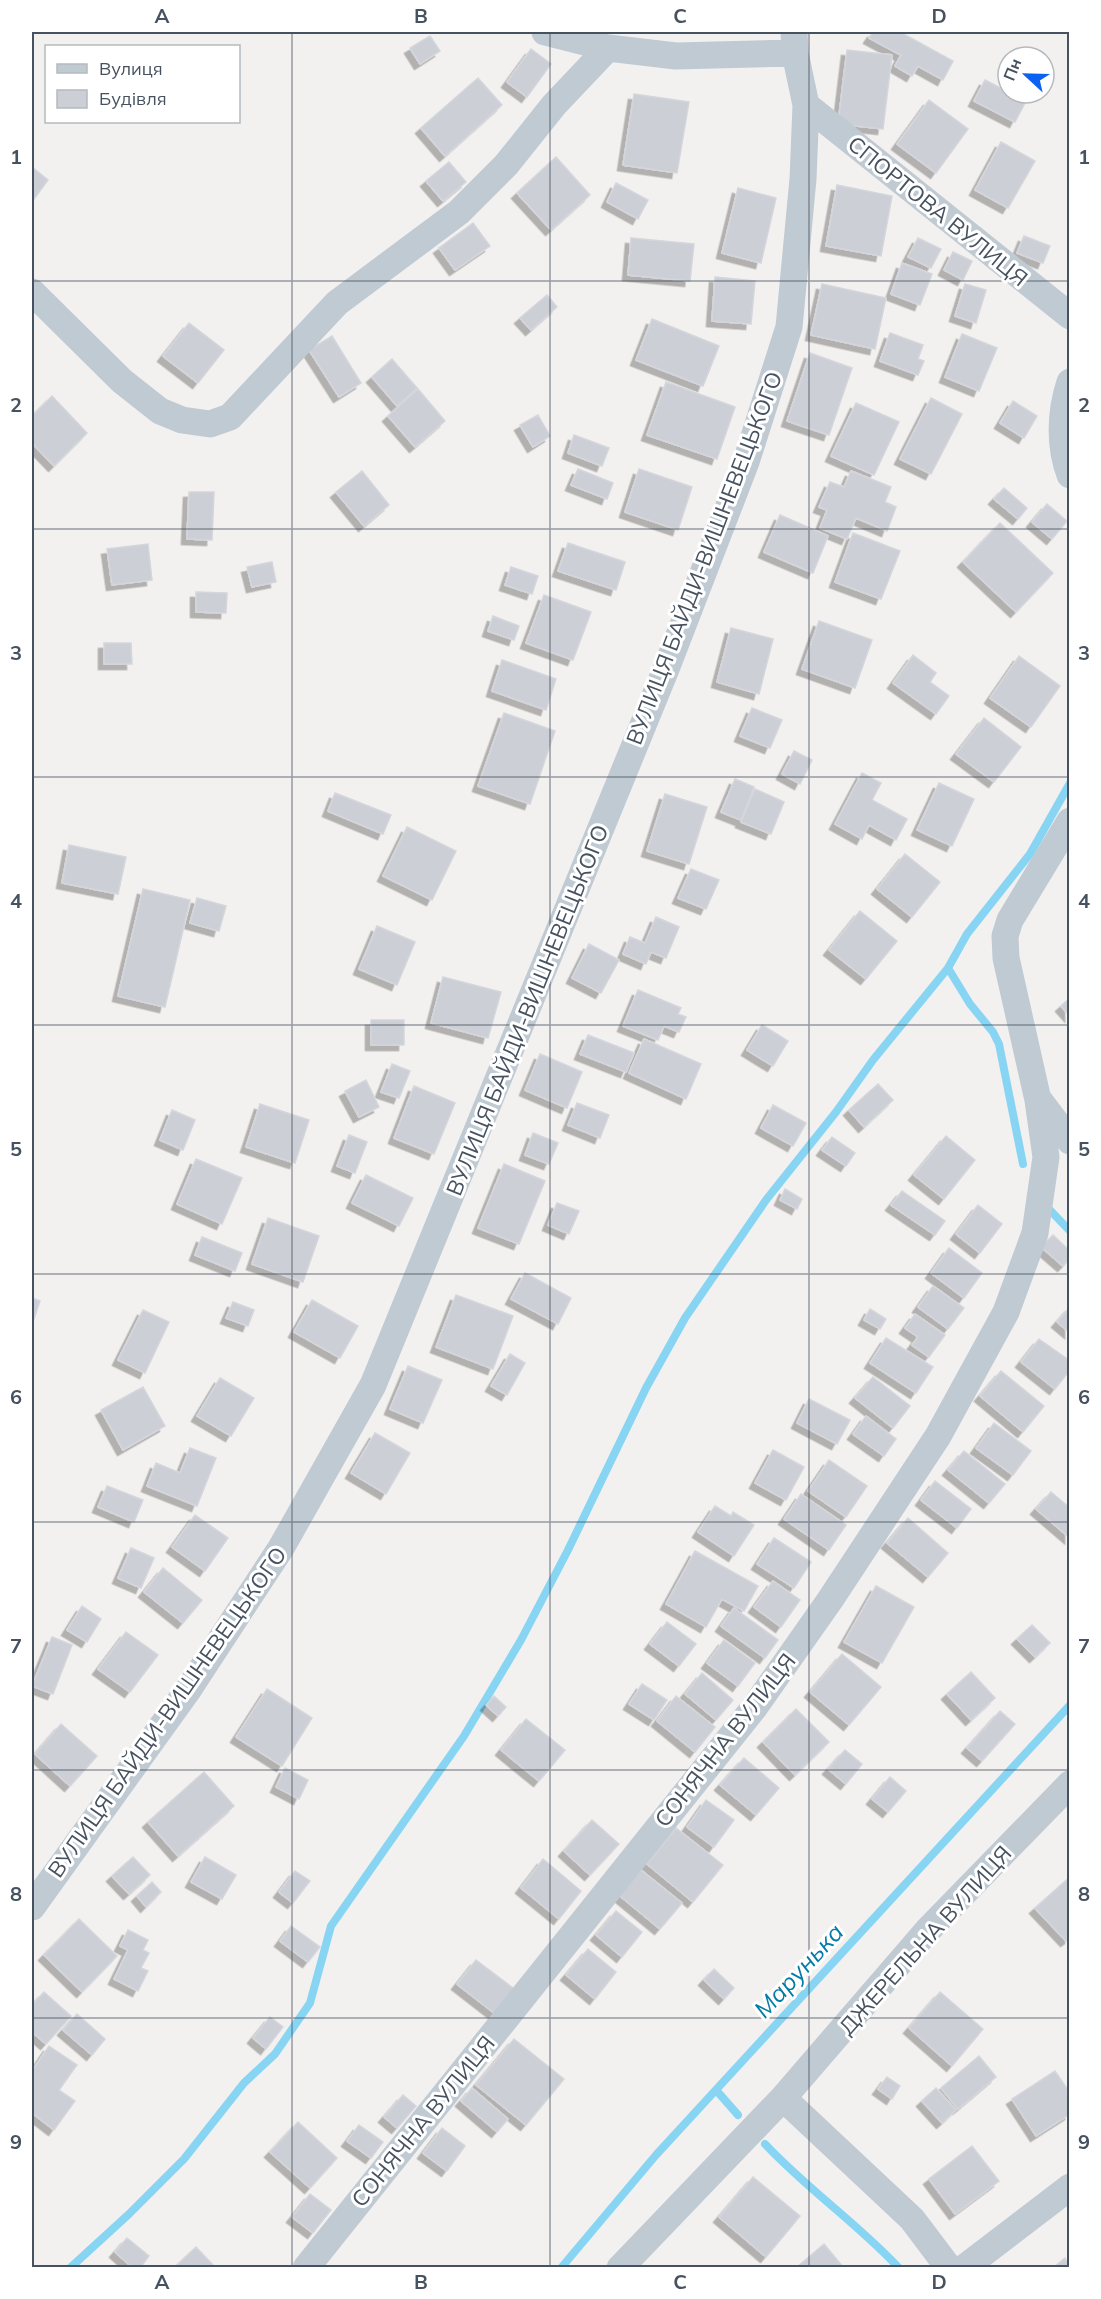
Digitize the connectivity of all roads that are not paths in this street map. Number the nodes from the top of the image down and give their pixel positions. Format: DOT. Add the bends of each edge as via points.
graph roads {
  1 [pos="545,32"];
  2 [pos="794,42"];
  3 [pos="608,48"];
  4 [pos="806,105"];
  5 [pos="32,292"];
  6 [pos="1070,316"];
  7 [pos="1070,382"];
  8 [pos="1070,475"];
  9 [pos="1070,821"];
  10 [pos="1038,1100"];
  11 [pos="1070,1141"];
  12 [pos="1070,1784"];
  13 [pos="32,1908"];
  14 [pos="783,2098"];
  15 [pos="1070,2187"];
  16 [pos="306,2268"];
  17 [pos="620,2268"];
  18 [pos="949,2268"];
  19 [pos="964,2268"];
  1 -- 3 [label="street"];
  2 -- 3 [label="street" via="676,56"];
  2 -- 4 [label="street, ВУЛИЦЯ БАЙДИ-ВИШНЕВЕЦЬКОГО"];
  3 -- 5 [label="street" via="554,105 506,165 459,212 338,303 230,417 210,424 182,420 160,411 122,381"];
  4 -- 6 [label="street, СПОРТОВА ВУЛИЦЯ"];
  4 -- 13 [label="street, ВУЛИЦЯ БАЙДИ-ВИШНЕВЕЦЬКОГО" via="789,327 749,451 666,669 378,1374 262,1576 188,1690"];
  7 -- 8 [label="street" via="1061,436"];
  9 -- 10 [label="street" via="1010,920 1005,936 1006,958"];
  10 -- 11 [label="street"];
  10 -- 16 [label="street, СОНЯЧНА ВУЛИЦЯ" via="1046,1157 1035,1233 1006,1312 938,1436 754,1708"];
  12 -- 14 [label="street, ДЖЕРЕЛЬНА ВУЛИЦЯ" via="927,1931"];
  14 -- 17 [label="street, ДЖЕРЕЛЬНА ВУЛИЦЯ"];
  14 -- 18 [label="street" via="912,2219"];
  15 -- 19 [label="street"];
}
